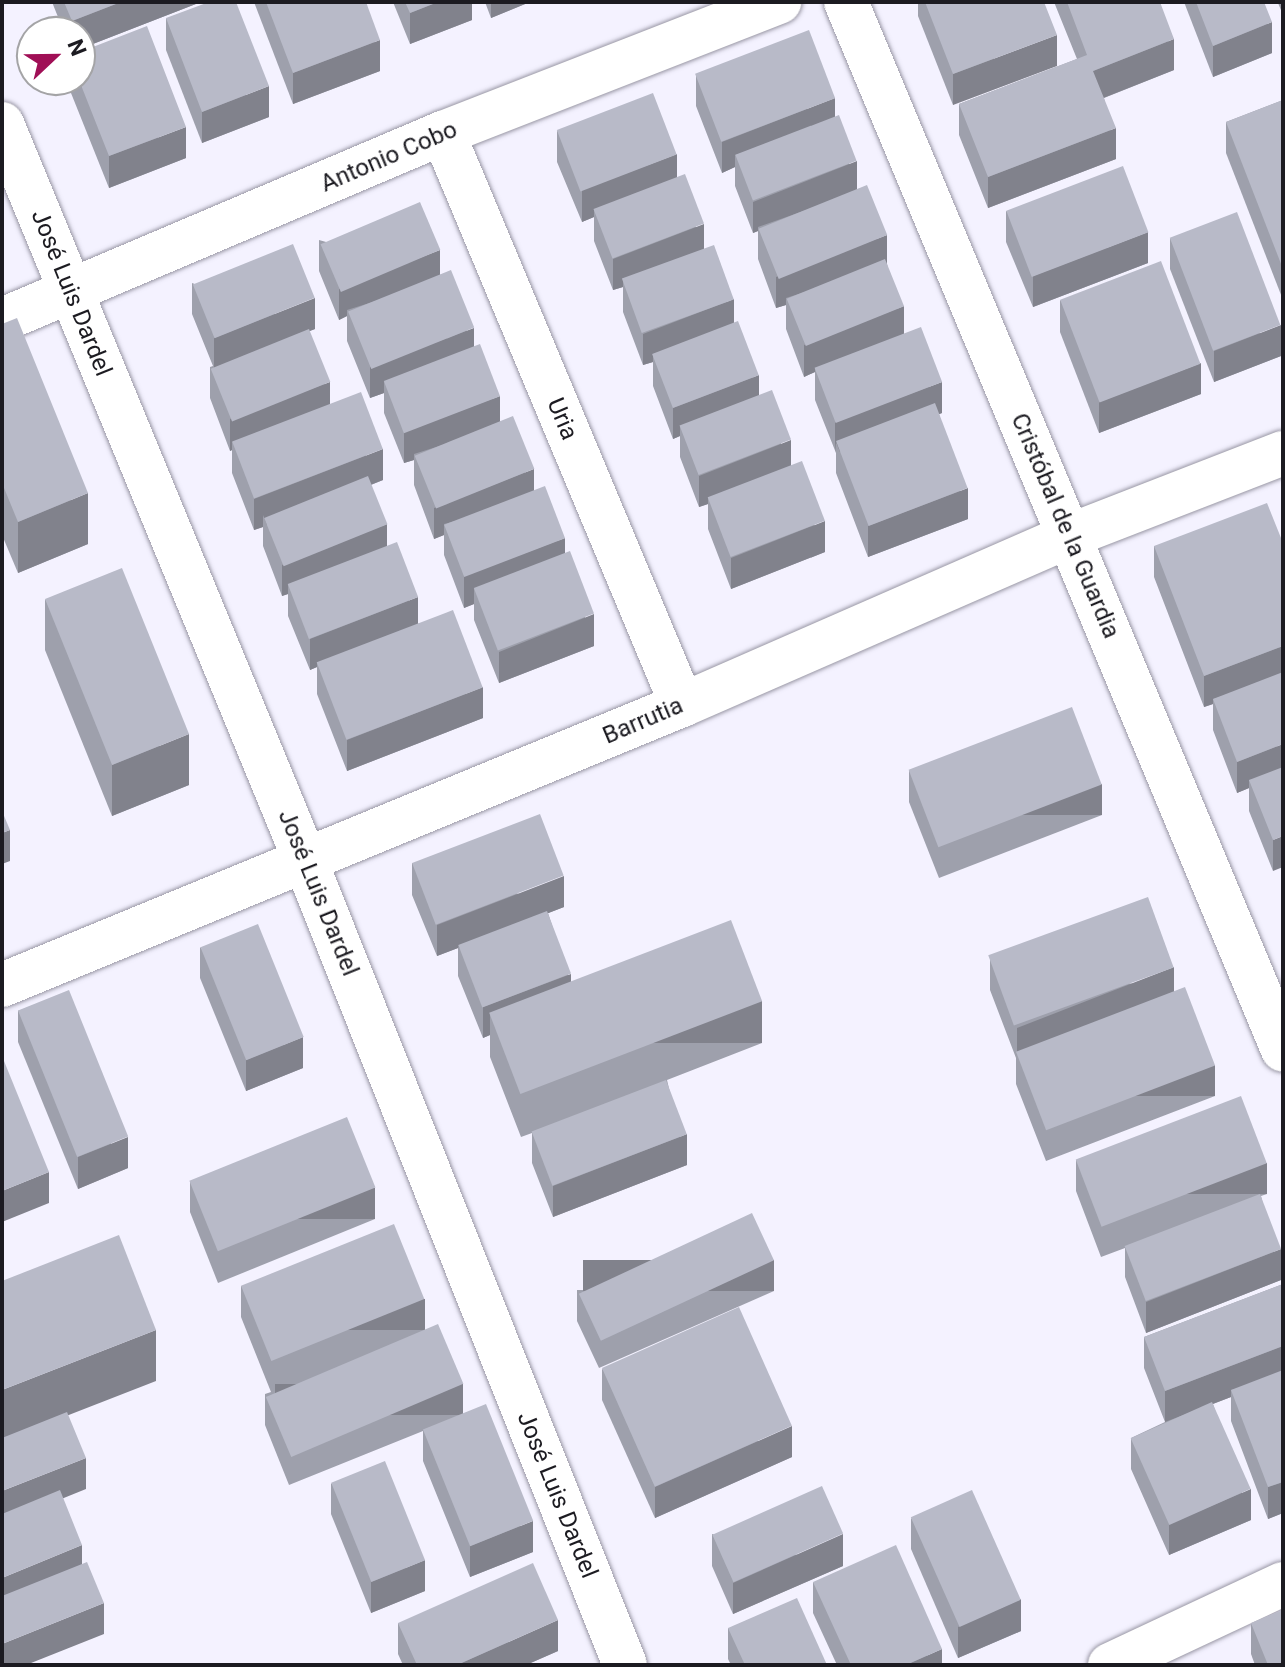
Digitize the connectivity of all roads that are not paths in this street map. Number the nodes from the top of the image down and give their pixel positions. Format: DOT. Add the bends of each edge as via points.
graph roads {
  1 [pos="779,2"];
  2 [pos="846,2"];
  3 [pos="2,124"];
  4 [pos="443,133"];
  5 [pos="70,293"];
  6 [pos="2,320"];
  7 [pos="1283,453"];
  8 [pos="1069,536"];
  9 [pos="682,705"];
  10 [pos="305,860"];
  11 [pos="2,985"];
  12 [pos="1283,1050"];
  13 [pos="1283,1584"];
  14 [pos="625,1665"];
  15 [pos="1110,1665"];
  1 -- 4 [label="street, Antonio Cobo"];
  2 -- 8 [label="street, Cristóbal de la Guardia"];
  3 -- 5 [label="street, José Luis Dardel"];
  4 -- 5 [label="street, Antonio Cobo"];
  4 -- 9 [label="street, Uria"];
  5 -- 6 [label="street, Antonio Cobo"];
  5 -- 10 [label="street, José Luis Dardel"];
  7 -- 8 [label="street, Barrutia"];
  8 -- 9 [label="street, Barrutia"];
  8 -- 12 [label="street, Cristóbal de la Guardia"];
  9 -- 10 [label="street, Barrutia"];
  10 -- 11 [label="street, Barrutia"];
  10 -- 14 [label="street, José Luis Dardel"];
  13 -- 15 [label="street"];
}
